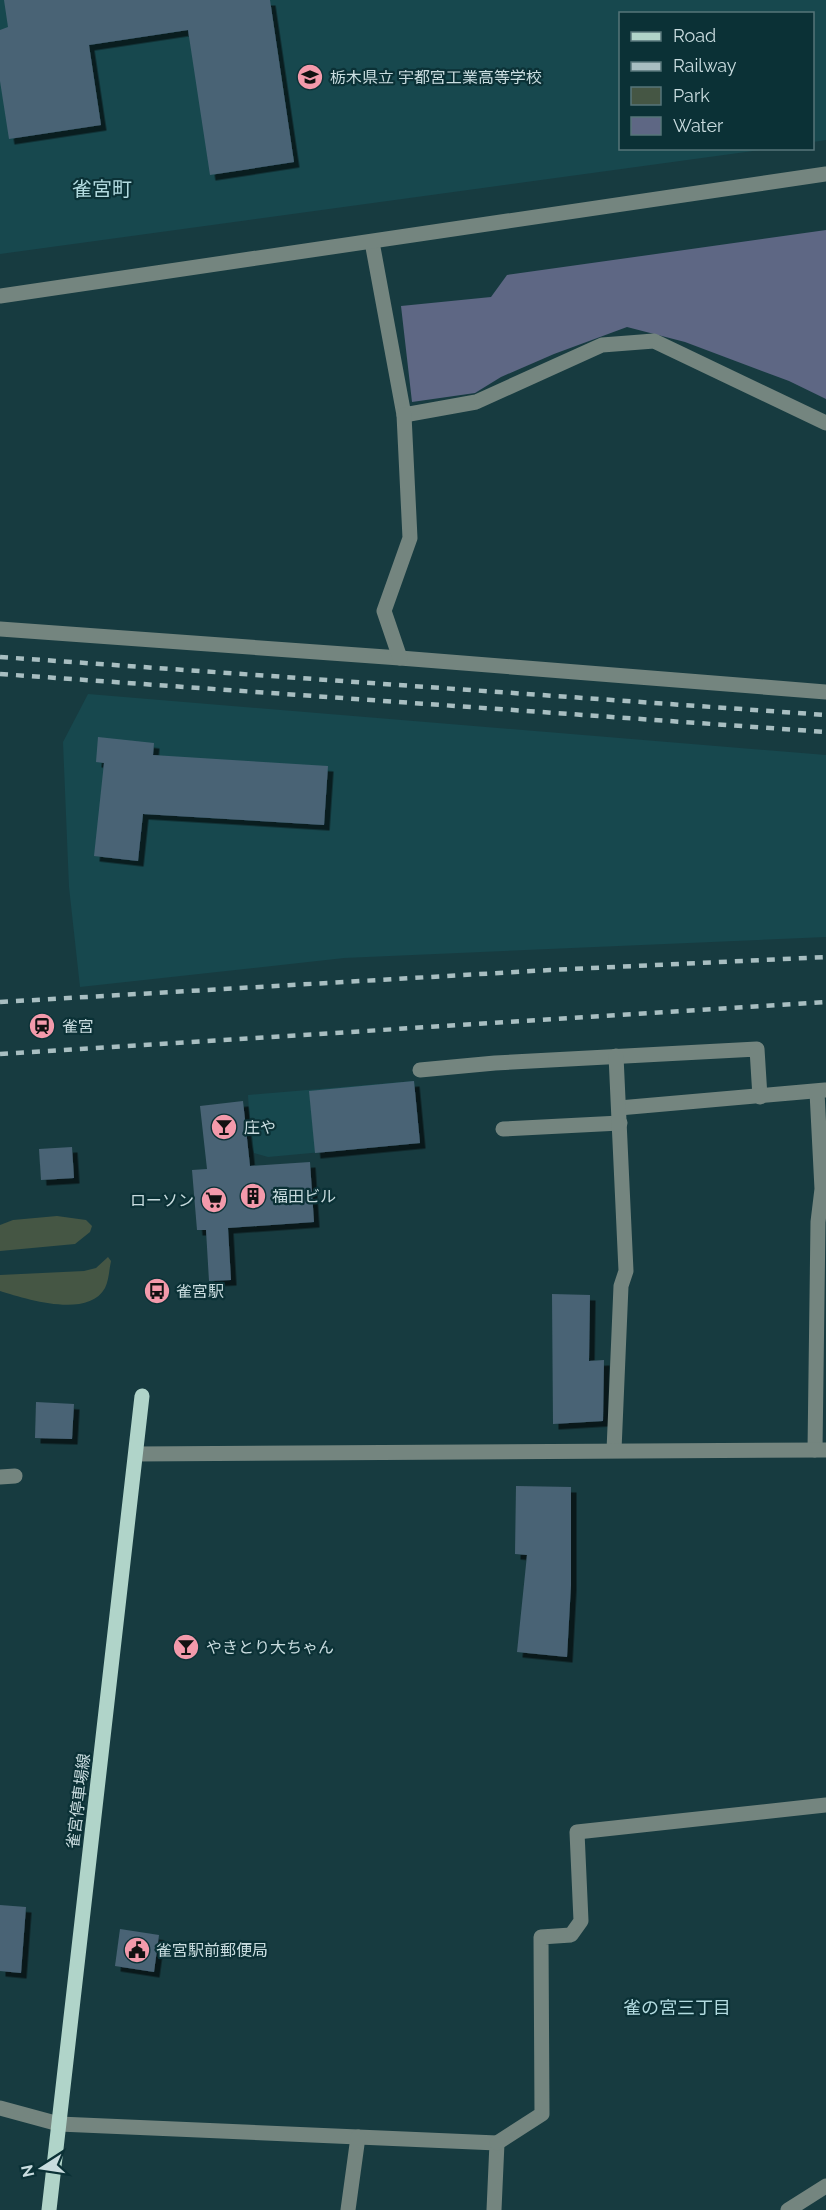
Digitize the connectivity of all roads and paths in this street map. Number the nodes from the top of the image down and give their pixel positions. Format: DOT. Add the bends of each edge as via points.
graph roads {
  1 [pos="826,174"];
  2 [pos="372,242"];
  3 [pos="0,296"];
  4 [pos="404,415"];
  5 [pos="826,423"];
  6 [pos="0,629"];
  7 [pos="400,658"];
  8 [pos="826,692"];
  9 [pos="616,1056"];
  10 [pos="420,1070"];
  11 [pos="822,1091"];
  12 [pos="760,1097"];
  13 [pos="619,1115"];
  14 [pos="503,1129"];
  15 [pos="142,1396"];
  16 [pos="614,1450"];
  17 [pos="821,1450"];
  18 [pos="136,1454"];
  19 [pos="826,1805"];
  20 [pos="0,2108"];
  21 [pos="59,2124"];
  22 [pos="358,2137"];
  23 [pos="497,2143"];
  24 [pos="826,2186"];
  25 [pos="49,2210"];
  26 [pos="348,2210"];
  27 [pos="494,2210"];
  28 [pos="788,2210"];
  1 -- 2 [label="street"];
  2 -- 3 [label="street"];
  2 -- 4 [label="street"];
  4 -- 5 [label="street" via="476,402 602,345 654,341"];
  4 -- 7 [label="street" via="410,538 384,611"];
  6 -- 7 [label="street"];
  7 -- 8 [label="street"];
  9 -- 10 [label="street"];
  9 -- 12 [label="street" via="757,1049"];
  9 -- 13 [label="street"];
  11 -- 12 [label="street"];
  11 -- 17 [label="street" via="818,1222"];
  12 -- 13 [label="street"];
  13 -- 14 [label="street"];
  13 -- 16 [label="street" via="626,1271 621,1286"];
  15 -- 18 [label="main road, 雀宮停車場線"];
  16 -- 17 [label="street"];
  16 -- 18 [label="street"];
  18 -- 21 [label="main road, 雀宮停車場線"];
  19 -- 23 [label="street" via="577,1832 581,1922 571,1935 541,1937 542,2114"];
  20 -- 21 [label="street"];
  21 -- 22 [label="street"];
  21 -- 25 [label="main road, 雀宮停車場線"];
  22 -- 23 [label="street"];
  22 -- 26 [label="street"];
  23 -- 27 [label="street"];
  24 -- 28 [label="street"];
}
